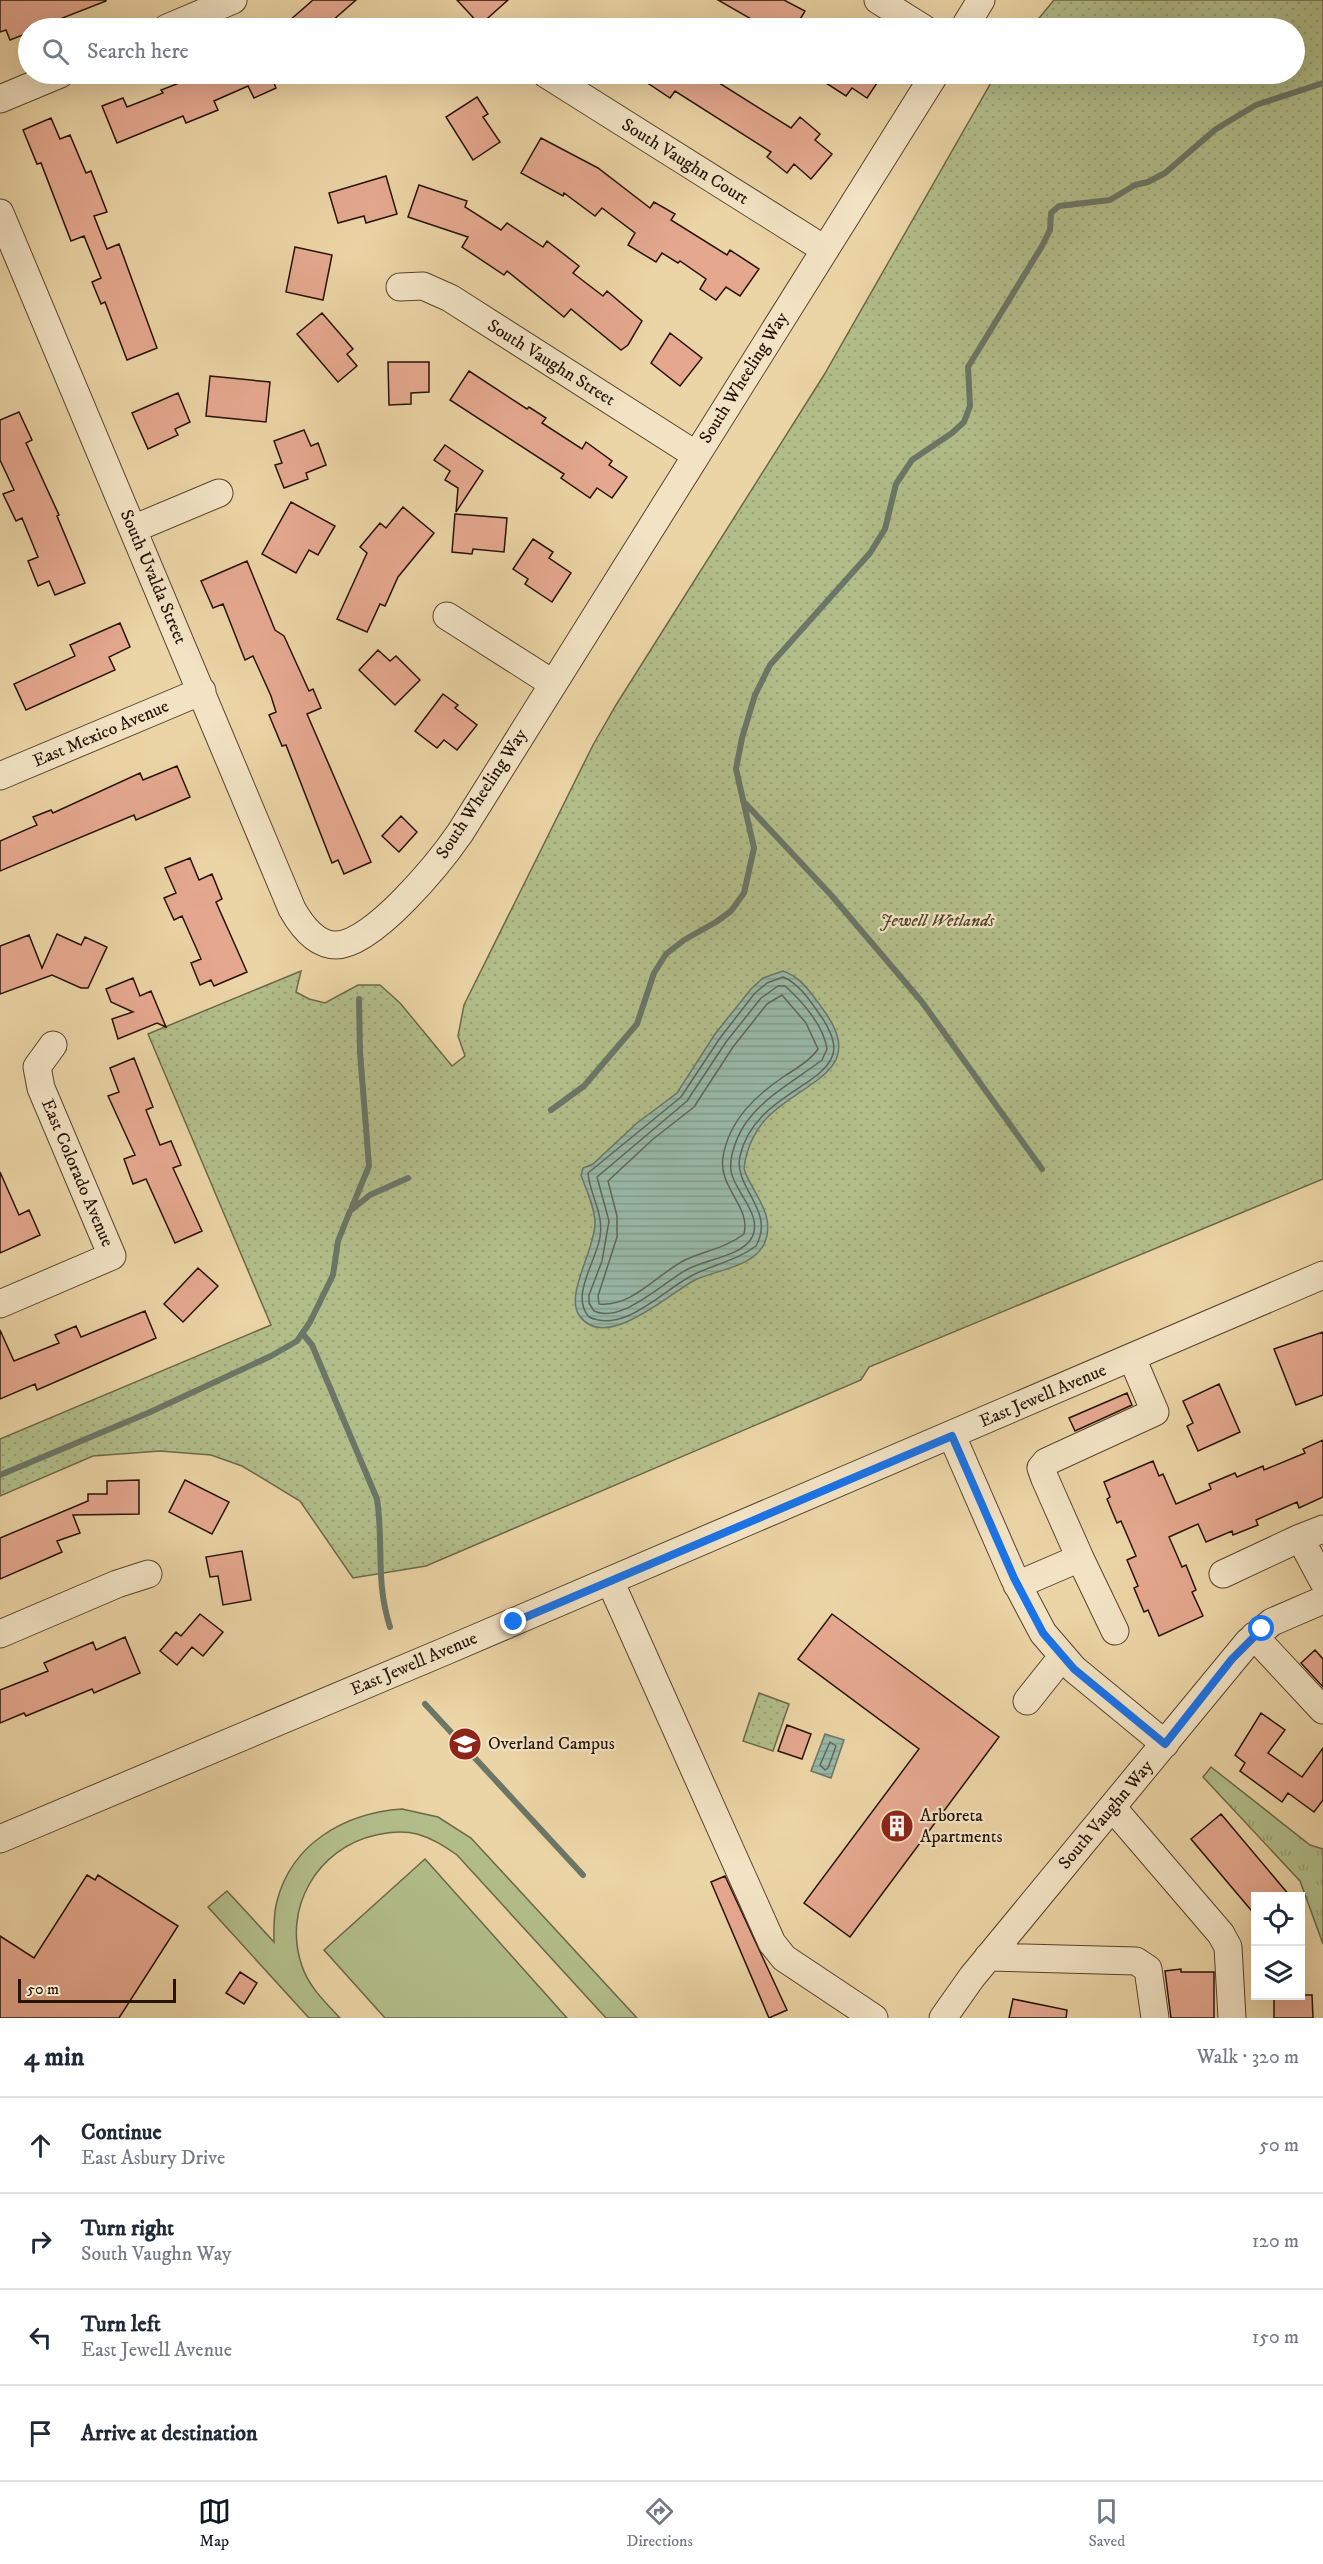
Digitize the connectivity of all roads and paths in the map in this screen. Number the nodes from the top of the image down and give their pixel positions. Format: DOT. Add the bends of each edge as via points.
graph roads {
  1 [pos="233,0"];
  2 [pos="878,0"];
  3 [pos="981,0"];
  4 [pos="191,18"];
  5 [pos="907,18"];
  6 [pos="970,18"];
  7 [pos="36,84"];
  8 [pos="562,84"];
  9 [pos="929,84"];
  10 [pos="0,99"];
  11 [pos="0,213"];
  12 [pos="824,249"];
  13 [pos="400,287"];
  14 [pos="696,455"];
  15 [pos="219,493"];
  16 [pos="133,529"];
  17 [pos="447,616"];
  18 [pos="552,683"];
  19 [pos="202,691"];
  20 [pos="0,776"];
  21 [pos="314,936"];
  22 [pos="53,1046"];
  23 [pos="1323,1275"];
  24 [pos="0,1304"];
  25 [pos="1132,1358"];
  26 [pos="952,1436"];
  27 [pos="1312,1534"];
  28 [pos="1080,1558"];
  29 [pos="148,1574"];
  30 [pos="1223,1574"];
  31 [pos="610,1581"];
  32 [pos="1323,1581"];
  33 [pos="1017,1584"];
  34 [pos="1323,1600"];
  35 [pos="1114,1631"];
  36 [pos="0,1634"];
  37 [pos="1254,1635"];
  38 [pos="1062,1657"];
  39 [pos="1027,1701"];
  40 [pos="1323,1710"];
  41 [pos="1165,1744"];
  42 [pos="1112,1807"];
  43 [pos="0,1839"];
  44 [pos="988,1957"];
  45 [pos="874,2018"];
  46 [pos="944,2018"];
  47 [pos="1155,2018"];
  48 [pos="1232,2018"];
  1 -- 4 [label="street"];
  2 -- 5 [label="street"];
  3 -- 6 [label="street"];
  7 -- 10 [label="street"];
  8 -- 12 [label="street, South Vaughn Court"];
  9 -- 12 [label="street, South Wheeling Way"];
  11 -- 16 [label="street, South Uvalda Street"];
  12 -- 14 [label="street, South Wheeling Way"];
  13 -- 14 [label="street, South Vaughn Street" via="423,286 450,298"];
  14 -- 18 [label="street, South Wheeling Way"];
  15 -- 16 [label="street"];
  16 -- 19 [label="street, South Uvalda Street"];
  17 -- 18 [label="street"];
  18 -- 21 [label="street, South Wheeling Way" via="460,833 420,884 382,921 349,942 337,945"];
  19 -- 20 [label="street, East Mexico Avenue"];
  19 -- 21 [label="street, South Uvalda Street" via="292,909"];
  22 -- 24 [label="street, East Colorado Avenue" via="37,1067 41,1088 112,1256"];
  23 -- 25 [label="street, East Jewell Avenue"];
  25 -- 26 [label="street, East Jewell Avenue"];
  25 -- 28 [label="street" via="1155,1412 1059,1454 1041,1468"];
  26 -- 31 [label="street, East Jewell Avenue"];
  26 -- 33 [label="street, South Vaughn Way"];
  27 -- 30 [label="street"];
  27 -- 32 [label="street"];
  28 -- 33 [label="street"];
  28 -- 35 [label="street"];
  29 -- 36 [label="street"];
  31 -- 43 [label="street, East Jewell Avenue"];
  31 -- 45 [label="street" via="772,1943 784,1958"];
  33 -- 38 [label="street, South Vaughn Way" via="1043,1633"];
  34 -- 37 [label="street" via="1285,1615"];
  37 -- 40 [label="street"];
  37 -- 41 [label="street"];
  38 -- 39 [label="street"];
  38 -- 41 [label="street, South Vaughn Way"];
  41 -- 42 [label="street, South Vaughn Way"];
  42 -- 44 [label="street, South Vaughn Way"];
  42 -- 48 [label="street" via="1221,1934 1228,1947"];
  44 -- 46 [label="street, South Vaughn Way"];
  44 -- 47 [label="street" via="1136,1961 1148,1969"];
}
